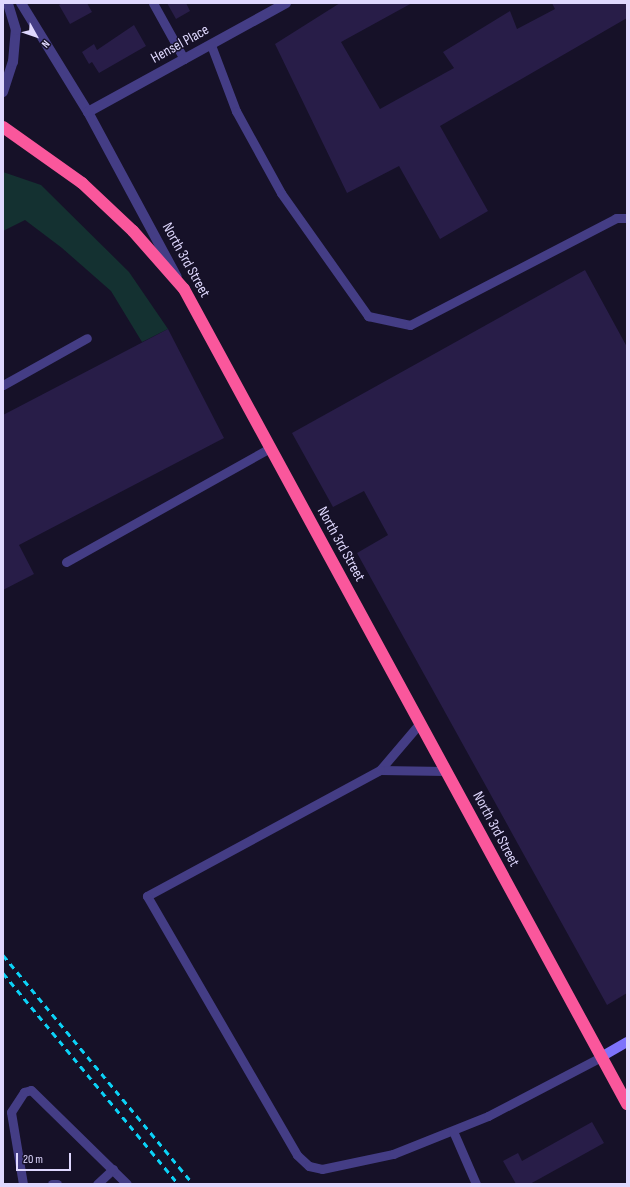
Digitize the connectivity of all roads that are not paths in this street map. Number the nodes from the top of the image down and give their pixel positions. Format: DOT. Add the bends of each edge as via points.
graph roads {
  1 [pos="8,3"];
  2 [pos="22,3"];
  3 [pos="153,3"];
  4 [pos="286,3"];
  5 [pos="211,45"];
  6 [pos="184,59"];
  7 [pos="3,92"];
  8 [pos="88,112"];
  9 [pos="3,127"];
  10 [pos="627,218"];
  11 [pos="184,289"];
  12 [pos="87,338"];
  13 [pos="3,385"];
  14 [pos="270,448"];
  15 [pos="66,562"];
  16 [pos="420,723"];
  17 [pos="380,770"];
  18 [pos="446,771"];
  19 [pos="627,1042"];
  20 [pos="601,1057"];
  21 [pos="627,1104"];
  22 [pos="453,1131"];
  23 [pos="113,1169"];
  24 [pos="23,1184"];
  25 [pos="52,1184"];
  26 [pos="57,1184"];
  27 [pos="97,1184"];
  28 [pos="128,1184"];
  29 [pos="476,1184"];
  1 -- 7 [label="street" via="16,30 13,62"];
  2 -- 8 [label="street, North 3rd Street"];
  3 -- 6 [label="lane"];
  4 -- 5 [label="street, Hensel Place"];
  5 -- 6 [label="street, Hensel Place"];
  5 -- 10 [label="lane" via="236,111 280,193 368,316 410,325 616,218"];
  6 -- 8 [label="street, Hensel Place"];
  8 -- 11 [label="street, North 3rd Street"];
  9 -- 11 [label="highway" via="82,183 133,231"];
  11 -- 14 [label="highway, North 3rd Street"];
  12 -- 13 [label="lane"];
  14 -- 15 [label="lane"];
  14 -- 16 [label="highway, North 3rd Street"];
  16 -- 17 [label="lane"];
  16 -- 18 [label="highway, North 3rd Street"];
  17 -- 18 [label="lane"];
  17 -- 22 [label="lane" via="147,896 297,1155 309,1166 322,1169 393,1154"];
  18 -- 20 [label="highway, North 3rd Street"];
  19 -- 20 [label="main road"];
  20 -- 21 [label="highway, North 3rd Street"];
  20 -- 22 [label="lane" via="488,1116"];
  22 -- 29 [label="lane"];
  23 -- 24 [label="lane" via="31,1090 24,1092 11,1112"];
  23 -- 27 [label="lane"];
  23 -- 28 [label="lane"];
  25 -- 26 [label="lane"];
}
